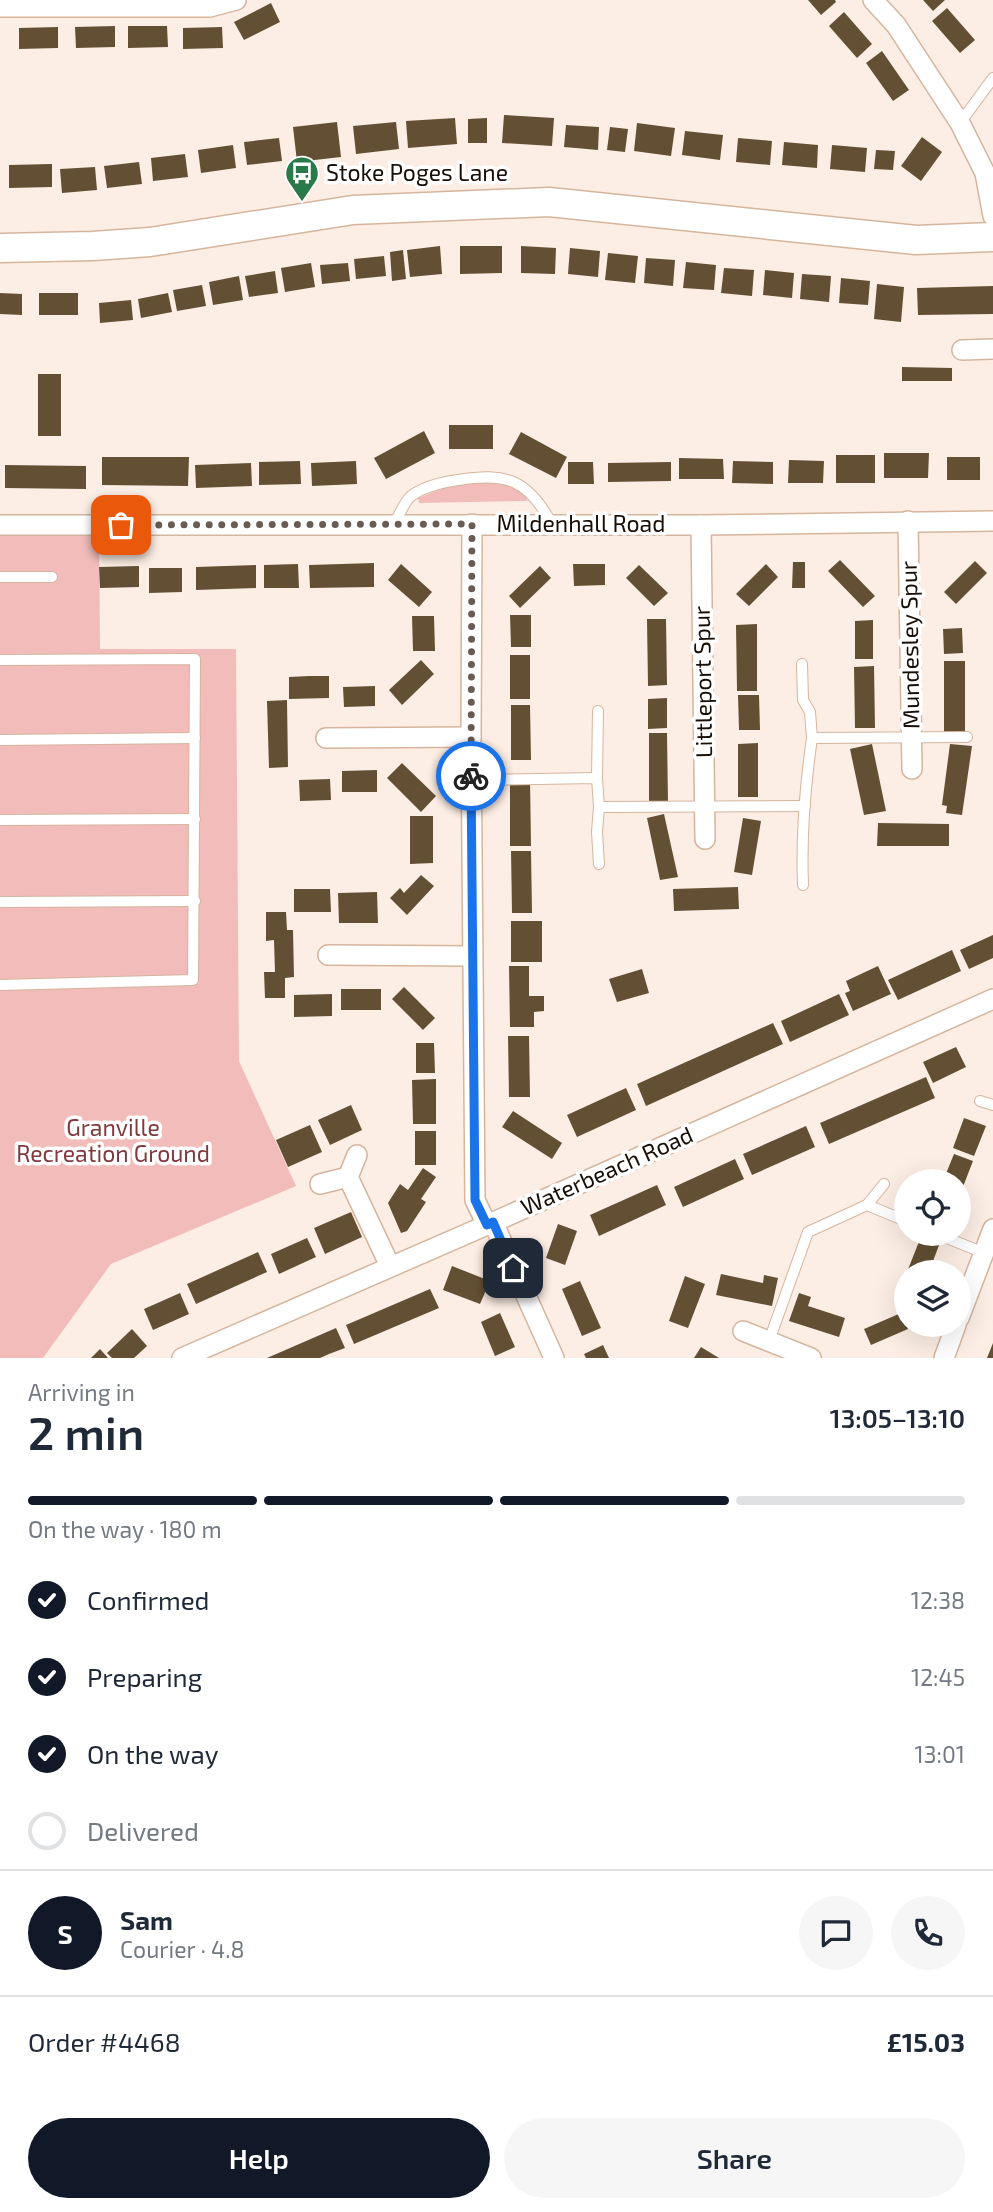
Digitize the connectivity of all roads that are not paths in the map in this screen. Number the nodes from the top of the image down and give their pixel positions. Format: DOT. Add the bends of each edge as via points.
graph roads {
  1 [pos="236,0"];
  2 [pos="873,0"];
  3 [pos="0,6"];
  4 [pos="993,78"];
  5 [pos="961,123"];
  6 [pos="993,216"];
  7 [pos="993,237"];
  8 [pos="0,247"];
  9 [pos="962,350"];
  10 [pos="991,354"];
  11 [pos="993,521"];
  12 [pos="908,522"];
  13 [pos="472,524"];
  14 [pos="552,524"];
  15 [pos="0,525"];
  16 [pos="394,525"];
  17 [pos="701,525"];
  18 [pos="0,577"];
  19 [pos="52,577"];
  20 [pos="0,660"];
  21 [pos="802,664"];
  22 [pos="598,710"];
  23 [pos="471,737"];
  24 [pos="911,737"];
  25 [pos="967,737"];
  26 [pos="195,738"];
  27 [pos="326,738"];
  28 [pos="812,738"];
  29 [pos="0,740"];
  30 [pos="912,769"];
  31 [pos="597,778"];
  32 [pos="471,780"];
  33 [pos="805,806"];
  34 [pos="599,807"];
  35 [pos="704,807"];
  36 [pos="195,819"];
  37 [pos="0,820"];
  38 [pos="705,839"];
  39 [pos="599,864"];
  40 [pos="803,885"];
  41 [pos="195,901"];
  42 [pos="0,902"];
  43 [pos="328,956"];
  44 [pos="472,956"];
  45 [pos="0,985"];
  46 [pos="993,999"];
  47 [pos="980,1101"];
  48 [pos="993,1105"];
  49 [pos="357,1155"];
  50 [pos="348,1177"];
  51 [pos="320,1184"];
  52 [pos="884,1184"];
  53 [pos="867,1205"];
  54 [pos="894,1216"];
  55 [pos="490,1224"];
  56 [pos="993,1229"];
  57 [pos="967,1246"];
  58 [pos="984,1253"];
  59 [pos="390,1266"];
  60 [pos="971,1287"];
  61 [pos="743,1331"];
  62 [pos="952,1337"];
  63 [pos="769,1341"];
  64 [pos="182,1358"];
  65 [pos="554,1358"];
  66 [pos="811,1358"];
  67 [pos="944,1358"];
  1 -- 3 [label="street" via="210,6"];
  2 -- 5 [label="street" via="896,25"];
  4 -- 5 [label="lane"];
  5 -- 6 [label="street" via="985,173"];
  7 -- 8 [label="street" via="916,240 549,202 353,210 150,242"];
  9 -- 10 [label="street"];
  11 -- 12 [label="street, Mildenhall Road"];
  12 -- 17 [label="street, Mildenhall Road"];
  12 -- 24 [label="street, Mundesley Spur"];
  13 -- 14 [label="street, Mildenhall Road"];
  13 -- 16 [label="street, Mildenhall Road"];
  13 -- 23 [label="street"];
  14 -- 16 [label="lane" via="540,501 520,485 488,475 445,482 411,497"];
  14 -- 17 [label="street, Mildenhall Road"];
  15 -- 16 [label="street, Mildenhall Road"];
  17 -- 35 [label="street, Littleport Spur"];
  18 -- 19 [label="lane"];
  20 -- 26 [label="lane" via="195,659"];
  21 -- 28 [label="lane" via="803,700 810,712"];
  22 -- 31 [label="lane"];
  23 -- 27 [label="street"];
  23 -- 32 [label="street"];
  24 -- 25 [label="lane"];
  24 -- 28 [label="lane"];
  24 -- 30 [label="street, Mundesley Spur"];
  26 -- 29 [label="lane"];
  26 -- 36 [label="lane"];
  28 -- 33 [label="lane"];
  31 -- 32 [label="lane"];
  31 -- 34 [label="lane"];
  32 -- 44 [label="street"];
  33 -- 35 [label="lane"];
  33 -- 40 [label="lane"];
  34 -- 35 [label="lane"];
  34 -- 39 [label="lane"];
  35 -- 38 [label="street, Littleport Spur"];
  36 -- 37 [label="lane"];
  36 -- 41 [label="lane"];
  41 -- 42 [label="lane"];
  41 -- 45 [label="lane" via="193,981"];
  43 -- 44 [label="street"];
  44 -- 55 [label="street" via="475,1200"];
  46 -- 55 [label="street, Waterbeach Road"];
  47 -- 48 [label="lane"];
  49 -- 50 [label="street"];
  50 -- 51 [label="street"];
  50 -- 59 [label="street"];
  52 -- 53 [label="lane"];
  53 -- 54 [label="lane"];
  53 -- 63 [label="lane" via="808,1232"];
  55 -- 59 [label="street, Waterbeach Road"];
  55 -- 65 [label="street"];
  56 -- 58 [label="street"];
  57 -- 58 [label="lane"];
  58 -- 60 [label="street"];
  59 -- 64 [label="street, Waterbeach Road"];
  61 -- 63 [label="street"];
  62 -- 67 [label="street"];
  63 -- 66 [label="street"];
}
